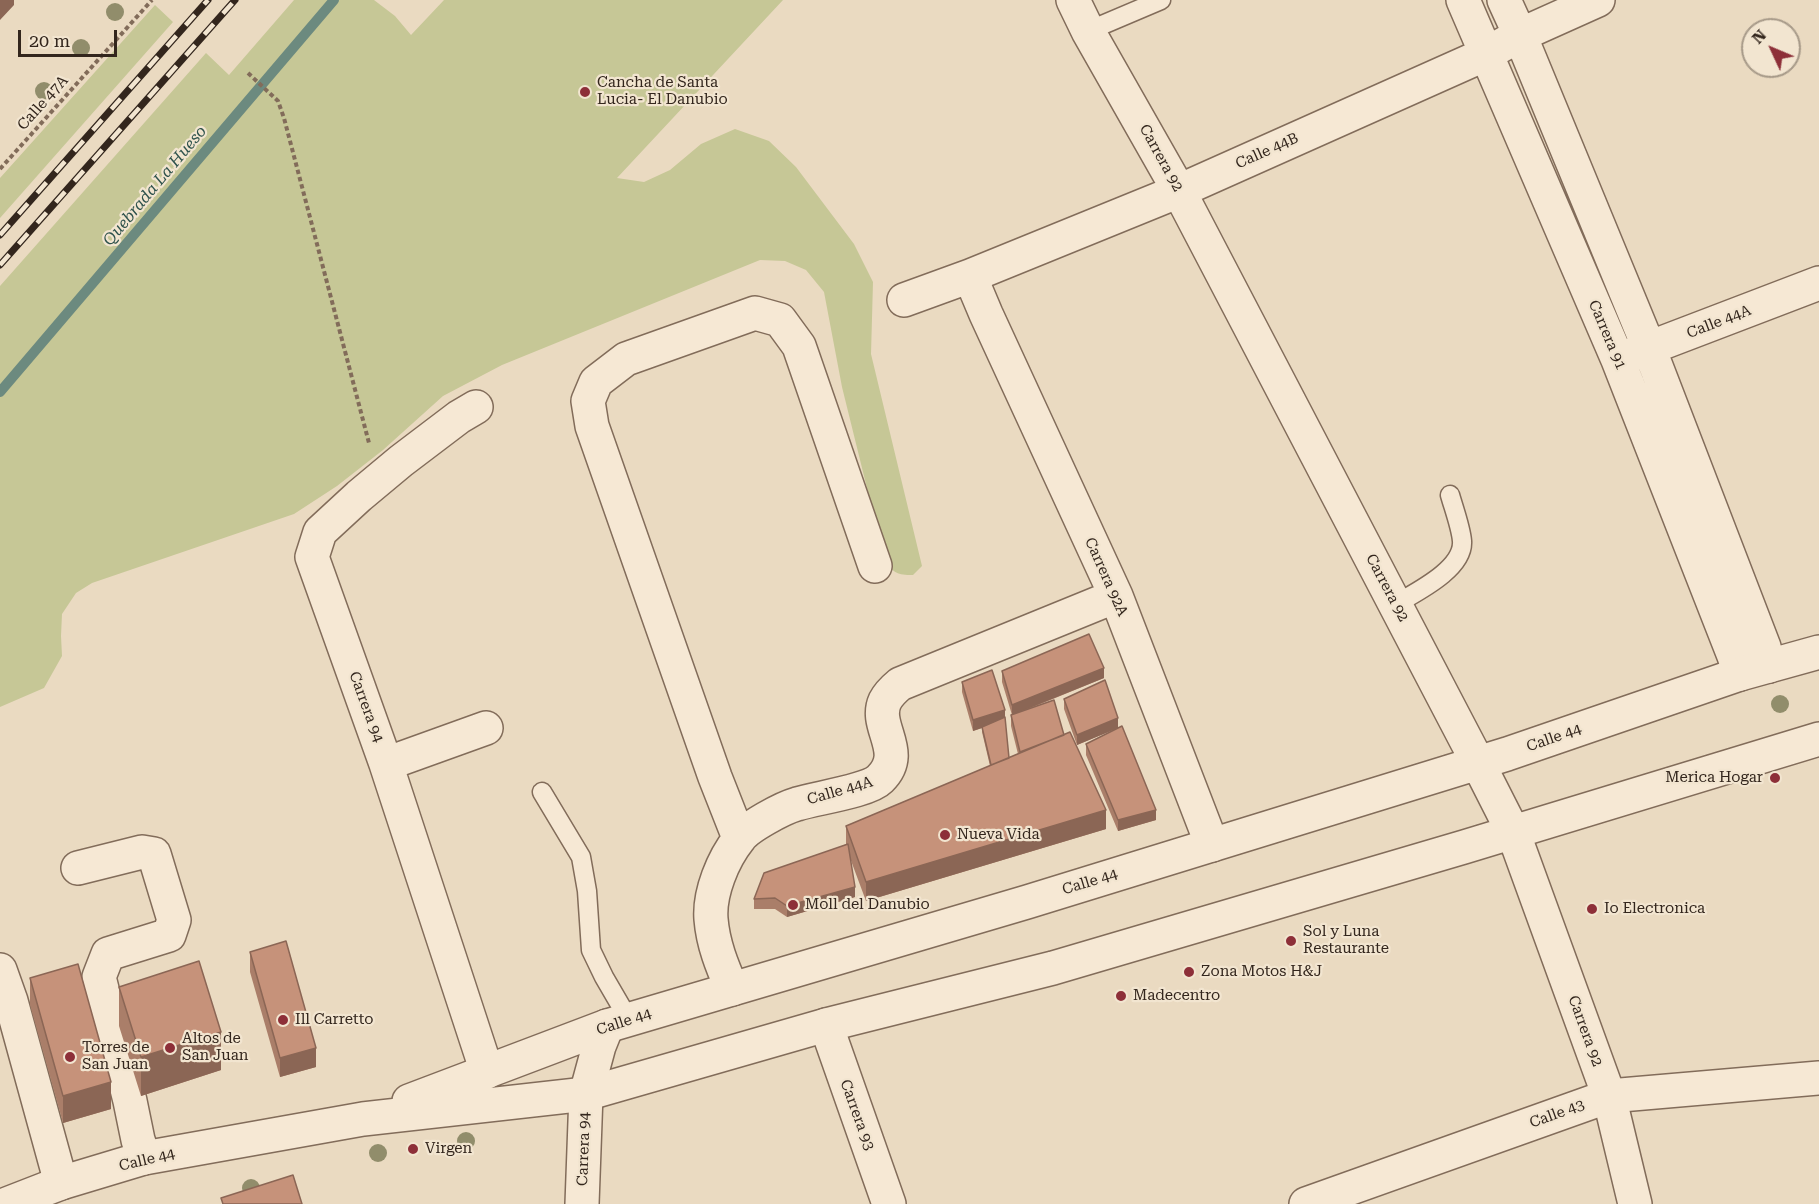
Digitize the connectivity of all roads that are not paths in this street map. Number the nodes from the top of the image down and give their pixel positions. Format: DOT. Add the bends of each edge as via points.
graph roads {
  1 [pos="1073,0"];
  2 [pos="1161,0"];
  3 [pos="1463,0"];
  4 [pos="1504,0"];
  5 [pos="1598,0"];
  6 [pos="1088,32"];
  7 [pos="1520,35"];
  8 [pos="1486,54"];
  9 [pos="1179,191"];
  10 [pos="970,276"];
  11 [pos="1819,283"];
  12 [pos="904,300"];
  13 [pos="1649,348"];
  14 [pos="1618,360"];
  15 [pos="476,407"];
  16 [pos="1450,495"];
  17 [pos="875,566"];
  18 [pos="1116,596"];
  19 [pos="1396,604"];
  20 [pos="1819,652"];
  21 [pos="1754,670"];
  22 [pos="486,728"];
  23 [pos="1819,739"];
  24 [pos="1478,762"];
  25 [pos="386,764"];
  26 [pos="542,792"];
  27 [pos="1513,832"];
  28 [pos="739,838"];
  29 [pos="1212,845"];
  30 [pos="78,868"];
  31 [pos="0,970"];
  32 [pos="732,989"];
  33 [pos="618,1023"];
  34 [pos="826,1025"];
  35 [pos="487,1072"];
  36 [pos="1819,1078"];
  37 [pos="586,1094"];
  38 [pos="1609,1096"];
  39 [pos="363,1119"];
  40 [pos="144,1158"];
  41 [pos="61,1183"];
  42 [pos="7,1204"];
  43 [pos="582,1204"];
  44 [pos="889,1204"];
  45 [pos="1306,1204"];
  46 [pos="1635,1204"];
  1 -- 6 [label="street, Carrera 92"];
  2 -- 6 [label="lane"];
  3 -- 8 [label="street, Carrera 91"];
  4 -- 7 [label="street"];
  5 -- 7 [label="street, Calle 44B"];
  6 -- 9 [label="street, Carrera 92"];
  7 -- 8 [label="street, Calle 44B"];
  7 -- 13 [label="street"];
  8 -- 9 [label="street, Calle 44B"];
  8 -- 14 [label="street, Carrera 91"];
  9 -- 10 [label="street, Calle 44B"];
  9 -- 19 [label="street, Carrera 92"];
  10 -- 12 [label="street, Calle 44B"];
  10 -- 18 [label="street, Carrera 92A"];
  11 -- 13 [label="street, Calle 44A"];
  13 -- 14 [label="street, Calle 44A"];
  13 -- 21 [label="street" via="1764,647"];
  14 -- 21 [label="street, Carrera 91" via="1730,645"];
  15 -- 25 [label="street, Carrera 94" via="379,479 320,532 312,557"];
  16 -- 19 [label="lane" via="1462,542 1460,557"];
  17 -- 28 [label="street" via="799,346 780,320 755,313 626,359 596,382 588,401 592,426"];
  18 -- 28 [label="street, Calle 44A" via="900,684 884,703 883,717 892,755 889,768 879,780 795,804"];
  18 -- 29 [label="street, Carrera 92A"];
  19 -- 24 [label="street, Carrera 92"];
  20 -- 21 [label="street, Calle 44"];
  21 -- 24 [label="street, Calle 44"];
  22 -- 25 [label="street"];
  23 -- 27 [label="street, Calle 44"];
  24 -- 27 [label="street, Carrera 92"];
  24 -- 29 [label="street, Calle 44"];
  25 -- 35 [label="street, Carrera 94"];
  26 -- 33 [label="lane" via="581,857 591,950"];
  27 -- 34 [label="street, Calle 44" via="1053,968"];
  27 -- 38 [label="street, Carrera 92"];
  28 -- 32 [label="street, Calle 44A" via="720,871 711,909 714,940"];
  29 -- 32 [label="street, Calle 44"];
  30 -- 40 [label="street" via="142,852 154,854 174,920 169,936 108,954 99,977"];
  31 -- 41 [label="street"];
  32 -- 33 [label="street, Calle 44"];
  33 -- 35 [label="street, Calle 44"];
  33 -- 37 [label="street, Carrera 94" via="599,1046"];
  34 -- 37 [label="street, Calle 44"];
  34 -- 44 [label="street, Carrera 93"];
  35 -- 39 [label="street, Calle 44"];
  36 -- 38 [label="street, Calle 43"];
  37 -- 39 [label="street, Calle 44"];
  37 -- 43 [label="street, Carrera 94"];
  38 -- 45 [label="street, Calle 43"];
  38 -- 46 [label="street, Carrera 92"];
  39 -- 40 [label="street, Calle 44"];
  40 -- 41 [label="street, Calle 44"];
  41 -- 42 [label="street, Calle 44"];
}
